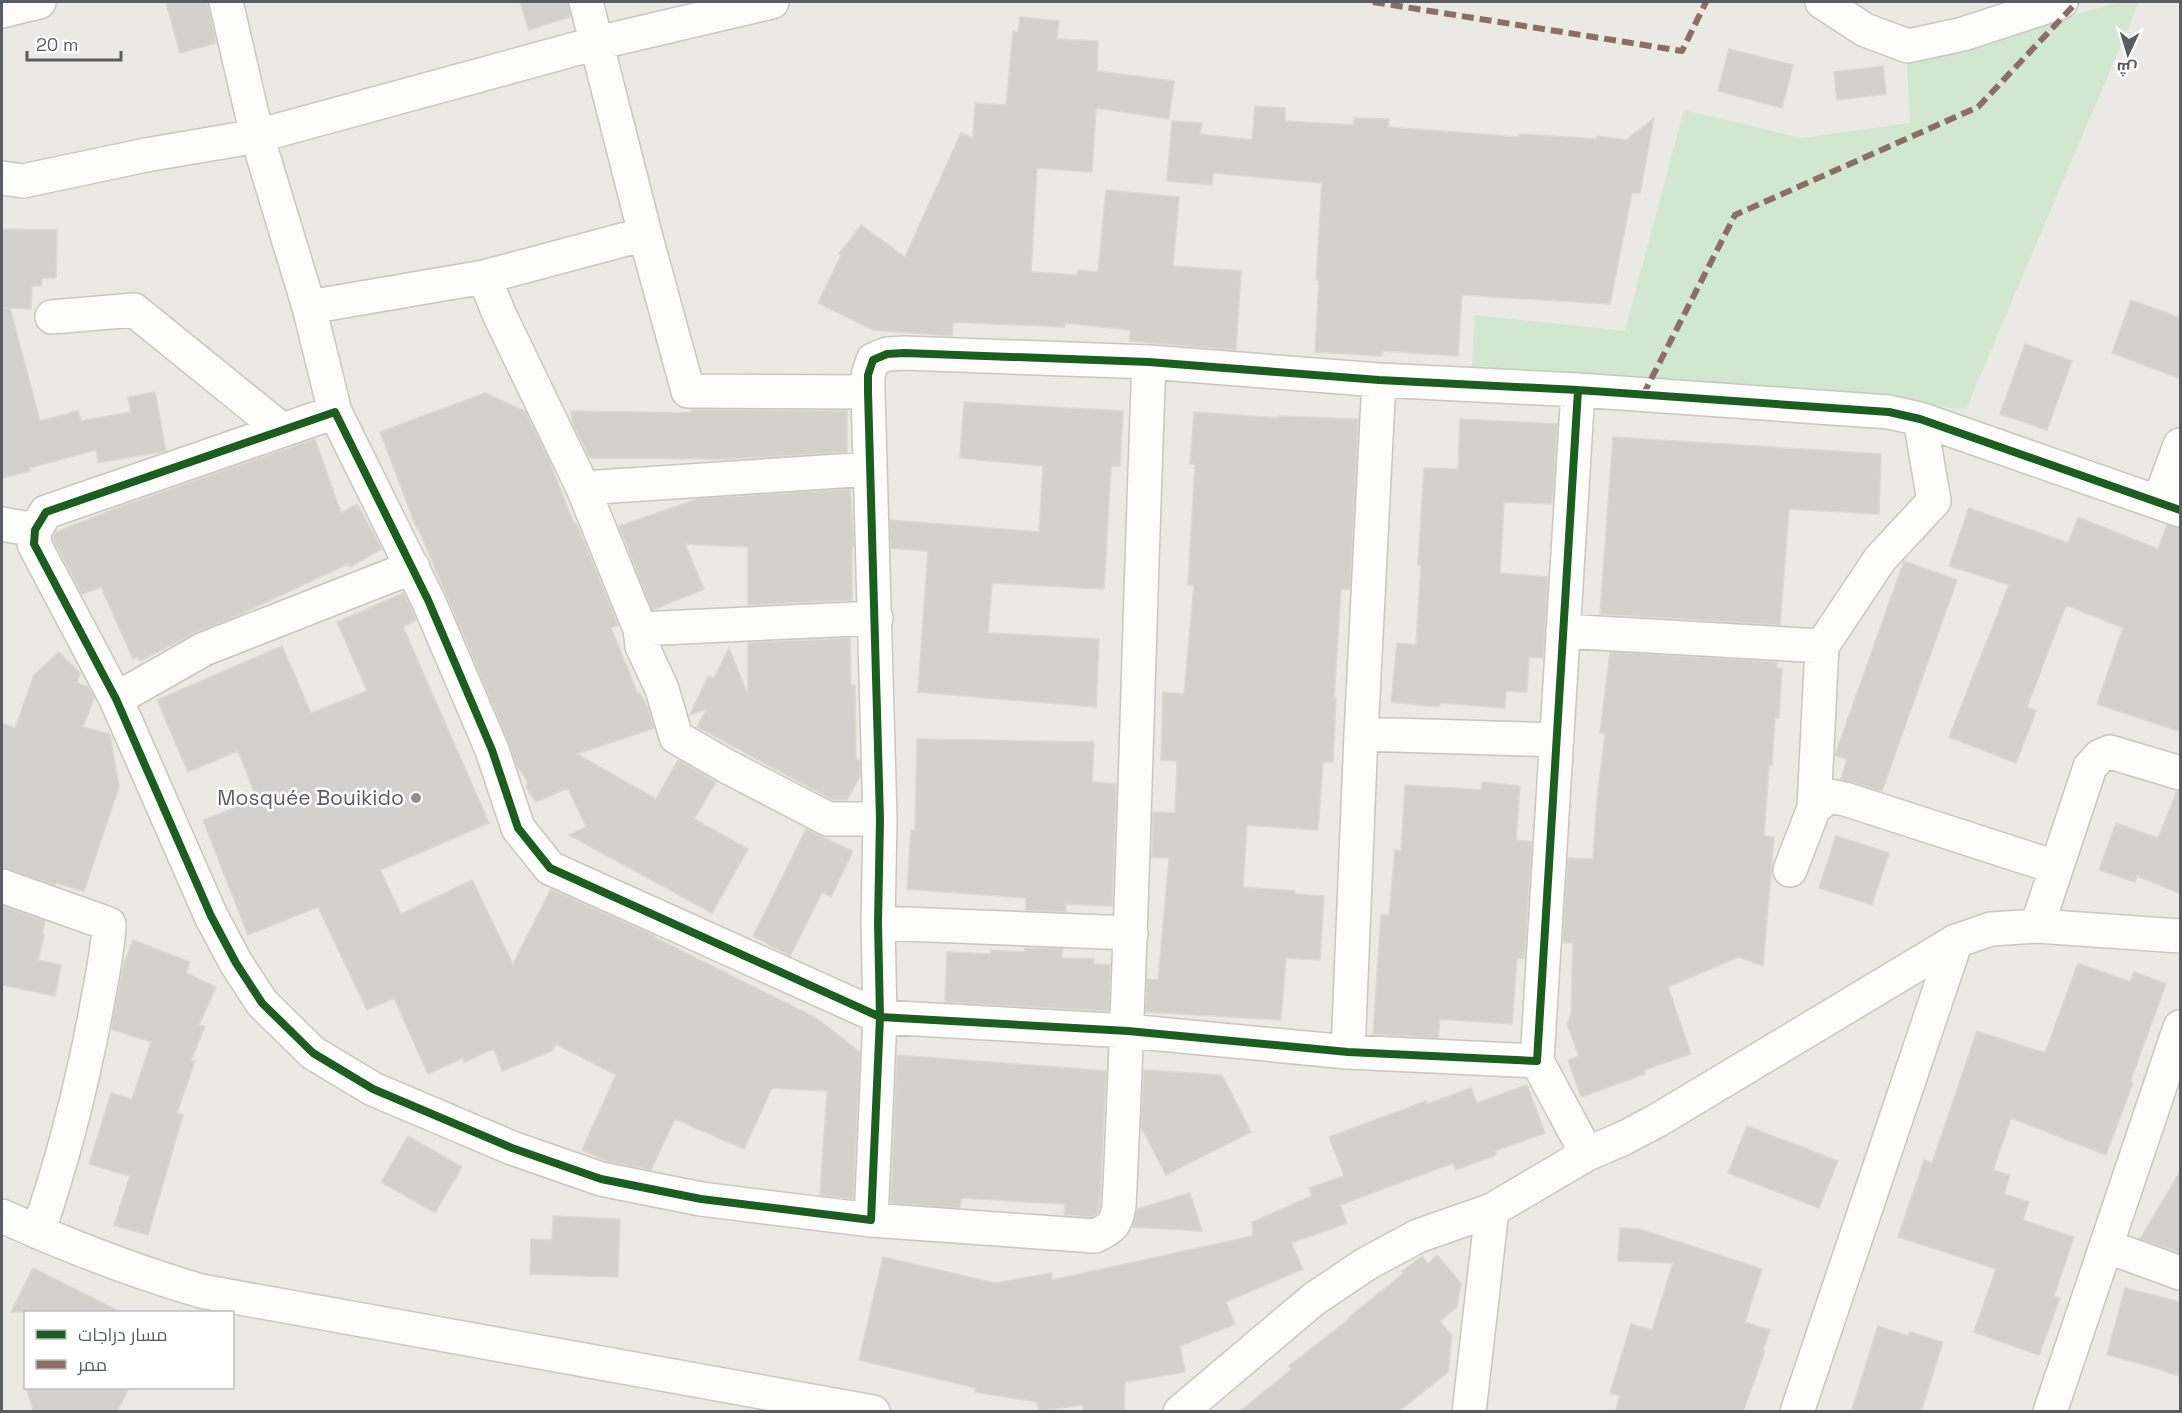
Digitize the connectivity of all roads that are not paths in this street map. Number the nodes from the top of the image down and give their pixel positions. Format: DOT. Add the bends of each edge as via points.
graph roads {
  1 [pos="39,2"];
  2 [pos="226,2"];
  3 [pos="586,2"];
  4 [pos="772,2"];
  5 [pos="1822,2"];
  6 [pos="2061,2"];
  7 [pos="2,11"];
  8 [pos="597,43"];
  9 [pos="257,136"];
  10 [pos="9,184"];
  11 [pos="645,234"];
  12 [pos="484,277"];
  13 [pos="309,307"];
  14 [pos="52,317"];
  15 [pos="1149,362"];
  16 [pos="1379,380"];
  17 [pos="1578,390"];
  18 [pos="868,392"];
  19 [pos="335,412"];
  20 [pos="1920,419"];
  21 [pos="282,430"];
  22 [pos="2181,445"];
  23 [pos="870,469"];
  24 [pos="583,488"];
  25 [pos="2170,506"];
  26 [pos="2,524"];
  27 [pos="35,530"];
  28 [pos="412,567"];
  29 [pos="876,618"];
  30 [pos="640,629"];
  31 [pos="1563,631"];
  32 [pos="1822,646"];
  33 [pos="116,699"];
  34 [pos="1361,734"];
  35 [pos="1557,740"];
  36 [pos="2181,773"];
  37 [pos="1814,808"];
  38 [pos="880,819"];
  39 [pos="2055,867"];
  40 [pos="1790,870"];
  41 [pos="2,886"];
  42 [pos="878,923"];
  43 [pos="2037,926"];
  44 [pos="1131,933"];
  45 [pos="2181,936"];
  46 [pos="1956,940"];
  47 [pos="880,1017"];
  48 [pos="2181,1027"];
  49 [pos="1128,1031"];
  50 [pos="1348,1052"];
  51 [pos="1537,1061"];
  52 [pos="1587,1154"];
  53 [pos="1492,1210"];
  54 [pos="2,1216"];
  55 [pos="872,1220"];
  56 [pos="38,1232"];
  57 [pos="2106,1246"];
  58 [pos="2181,1273"];
  59 [pos="873,1412"];
  60 [pos="1180,1412"];
  61 [pos="1468,1412"];
  62 [pos="1797,1412"];
  63 [pos="2050,1412"];
  1 -- 7 [label="street"];
  2 -- 9 [label="street"];
  3 -- 8 [label="street"];
  4 -- 8 [label="street"];
  5 -- 6 [label="street" via="1865,30 1908,46 1963,34"];
  8 -- 9 [label="street"];
  8 -- 11 [label="street"];
  9 -- 10 [label="street"];
  9 -- 13 [label="street"];
  11 -- 12 [label="street"];
  11 -- 18 [label="street" via="688,391"];
  12 -- 13 [label="street"];
  12 -- 24 [label="street"];
  13 -- 19 [label="street"];
  14 -- 21 [label="street" via="134,310"];
  15 -- 16 [label="street"];
  15 -- 18 [label="street" via="904,352 873,360"];
  15 -- 44 [label="street"];
  16 -- 17 [label="street"];
  16 -- 34 [label="street"];
  17 -- 20 [label="street" via="1856,409"];
  17 -- 31 [label="street"];
  18 -- 23 [label="street"];
  19 -- 21 [label="street"];
  19 -- 28 [label="street"];
  20 -- 25 [label="street"];
  20 -- 32 [label="street" via="1934,501 1880,559"];
  21 -- 27 [label="street" via="46,512"];
  22 -- 25 [label="street"];
  23 -- 24 [label="street"];
  23 -- 29 [label="street"];
  24 -- 30 [label="street"];
  26 -- 27 [label="street"];
  27 -- 33 [label="street" via="35,548"];
  28 -- 33 [label="street" via="204,649"];
  28 -- 47 [label="street" via="492,750 518,828 550,867"];
  29 -- 30 [label="street"];
  29 -- 38 [label="street"];
  30 -- 38 [label="street" via="642,646 662,689 676,737 828,819"];
  31 -- 32 [label="street"];
  31 -- 35 [label="street"];
  32 -- 37 [label="street"];
  33 -- 55 [label="street" via="211,916 236,963 262,1004 313,1053 373,1089 512,1148 601,1179 701,1199"];
  34 -- 35 [label="street"];
  34 -- 50 [label="street"];
  35 -- 51 [label="street"];
  36 -- 39 [label="street" via="2110,752 2100,756 2090,767"];
  37 -- 39 [label="street" via="1829,796 1845,799"];
  37 -- 40 [label="street"];
  38 -- 42 [label="street"];
  39 -- 43 [label="street"];
  41 -- 56 [label="street" via="109,924 88,1052 56,1179"];
  42 -- 44 [label="street"];
  42 -- 47 [label="street"];
  43 -- 45 [label="street"];
  43 -- 46 [label="street" via="1991,929"];
  44 -- 49 [label="street"];
  46 -- 52 [label="street" via="1658,1119"];
  46 -- 62 [label="street"];
  47 -- 49 [label="street"];
  47 -- 55 [label="street"];
  48 -- 57 [label="street"];
  49 -- 50 [label="street"];
  49 -- 55 [label="street" via="1119,1206 1117,1220 1109,1229 1095,1236"];
  50 -- 51 [label="street"];
  51 -- 52 [label="street"];
  52 -- 53 [label="street"];
  53 -- 60 [label="street" via="1418,1236 1366,1264 1314,1299"];
  53 -- 61 [label="street"];
  54 -- 56 [label="street"];
  56 -- 59 [label="street" via="201,1291"];
  57 -- 58 [label="street"];
  57 -- 63 [label="street"];
}
